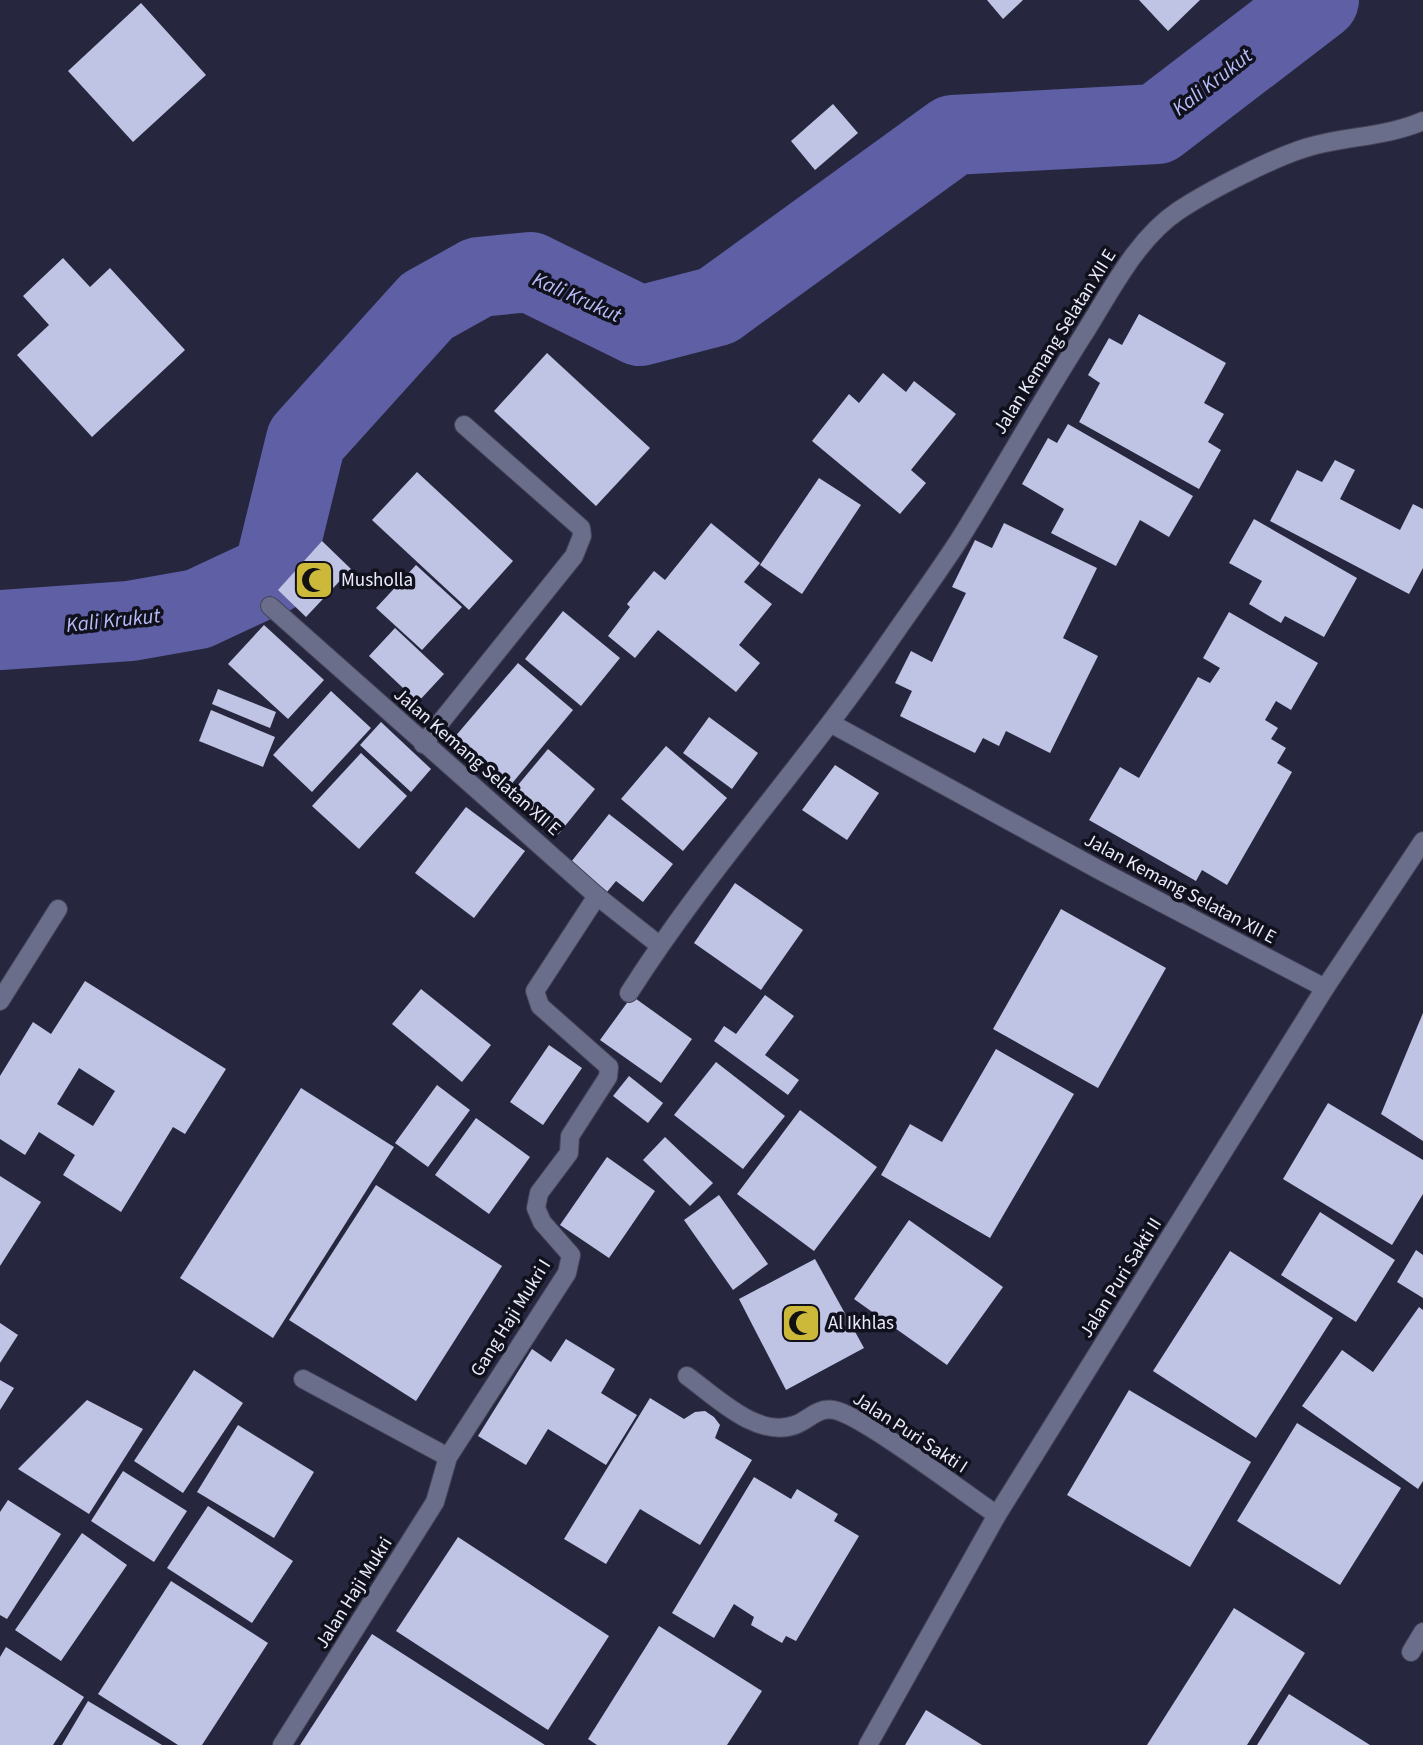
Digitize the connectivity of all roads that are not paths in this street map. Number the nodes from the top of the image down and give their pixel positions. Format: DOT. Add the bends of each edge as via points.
graph roads {
  1 [pos="1423,121"];
  2 [pos="464,425"];
  3 [pos="270,606"];
  4 [pos="832,724"];
  5 [pos="423,744"];
  6 [pos="1423,841"];
  7 [pos="597,896"];
  8 [pos="58,909"];
  9 [pos="659,945"];
  10 [pos="1325,988"];
  11 [pos="629,993"];
  12 [pos="0,1001"];
  13 [pos="687,1376"];
  14 [pos="303,1379"];
  15 [pos="448,1457"];
  16 [pos="997,1515"];
  17 [pos="1423,1632"];
  18 [pos="1411,1651"];
  19 [pos="282,1745"];
  20 [pos="867,1745"];
  1 -- 4 [label="street, Jalan Kemang Selatan XII E" via="1284,156 1176,212 1139,248 1031,416 961,536"];
  2 -- 5 [label="street" via="581,528 582,536 574,556"];
  3 -- 5 [label="street, Jalan Kemang Selatan XII E"];
  4 -- 9 [label="street, Jalan Kemang Selatan XII E"];
  4 -- 10 [label="street, Jalan Kemang Selatan XII E"];
  5 -- 7 [label="street, Jalan Kemang Selatan XII E"];
  6 -- 10 [label="street, Jalan Puri Sakti II"];
  7 -- 9 [label="street, Jalan Kemang Selatan XII E"];
  7 -- 15 [label="street, Gang Haji Mukri I" via="535,991 540,1006 610,1067 570,1136 569,1153 540,1193 536,1208 542,1222 571,1255 567,1273"];
  8 -- 12 [label="street"];
  9 -- 11 [label="street, Jalan Kemang Selatan XII E"];
  10 -- 16 [label="street, Jalan Puri Sakti II"];
  13 -- 16 [label="street, Jalan Puri Sakti I" via="765,1427 794,1426 817,1411 835,1410"];
  14 -- 15 [label="street"];
  15 -- 19 [label="street, Jalan Haji Mukri" via="435,1502"];
  16 -- 20 [label="street, Jalan Puri Sakti II"];
  17 -- 18 [label="street"];
}
